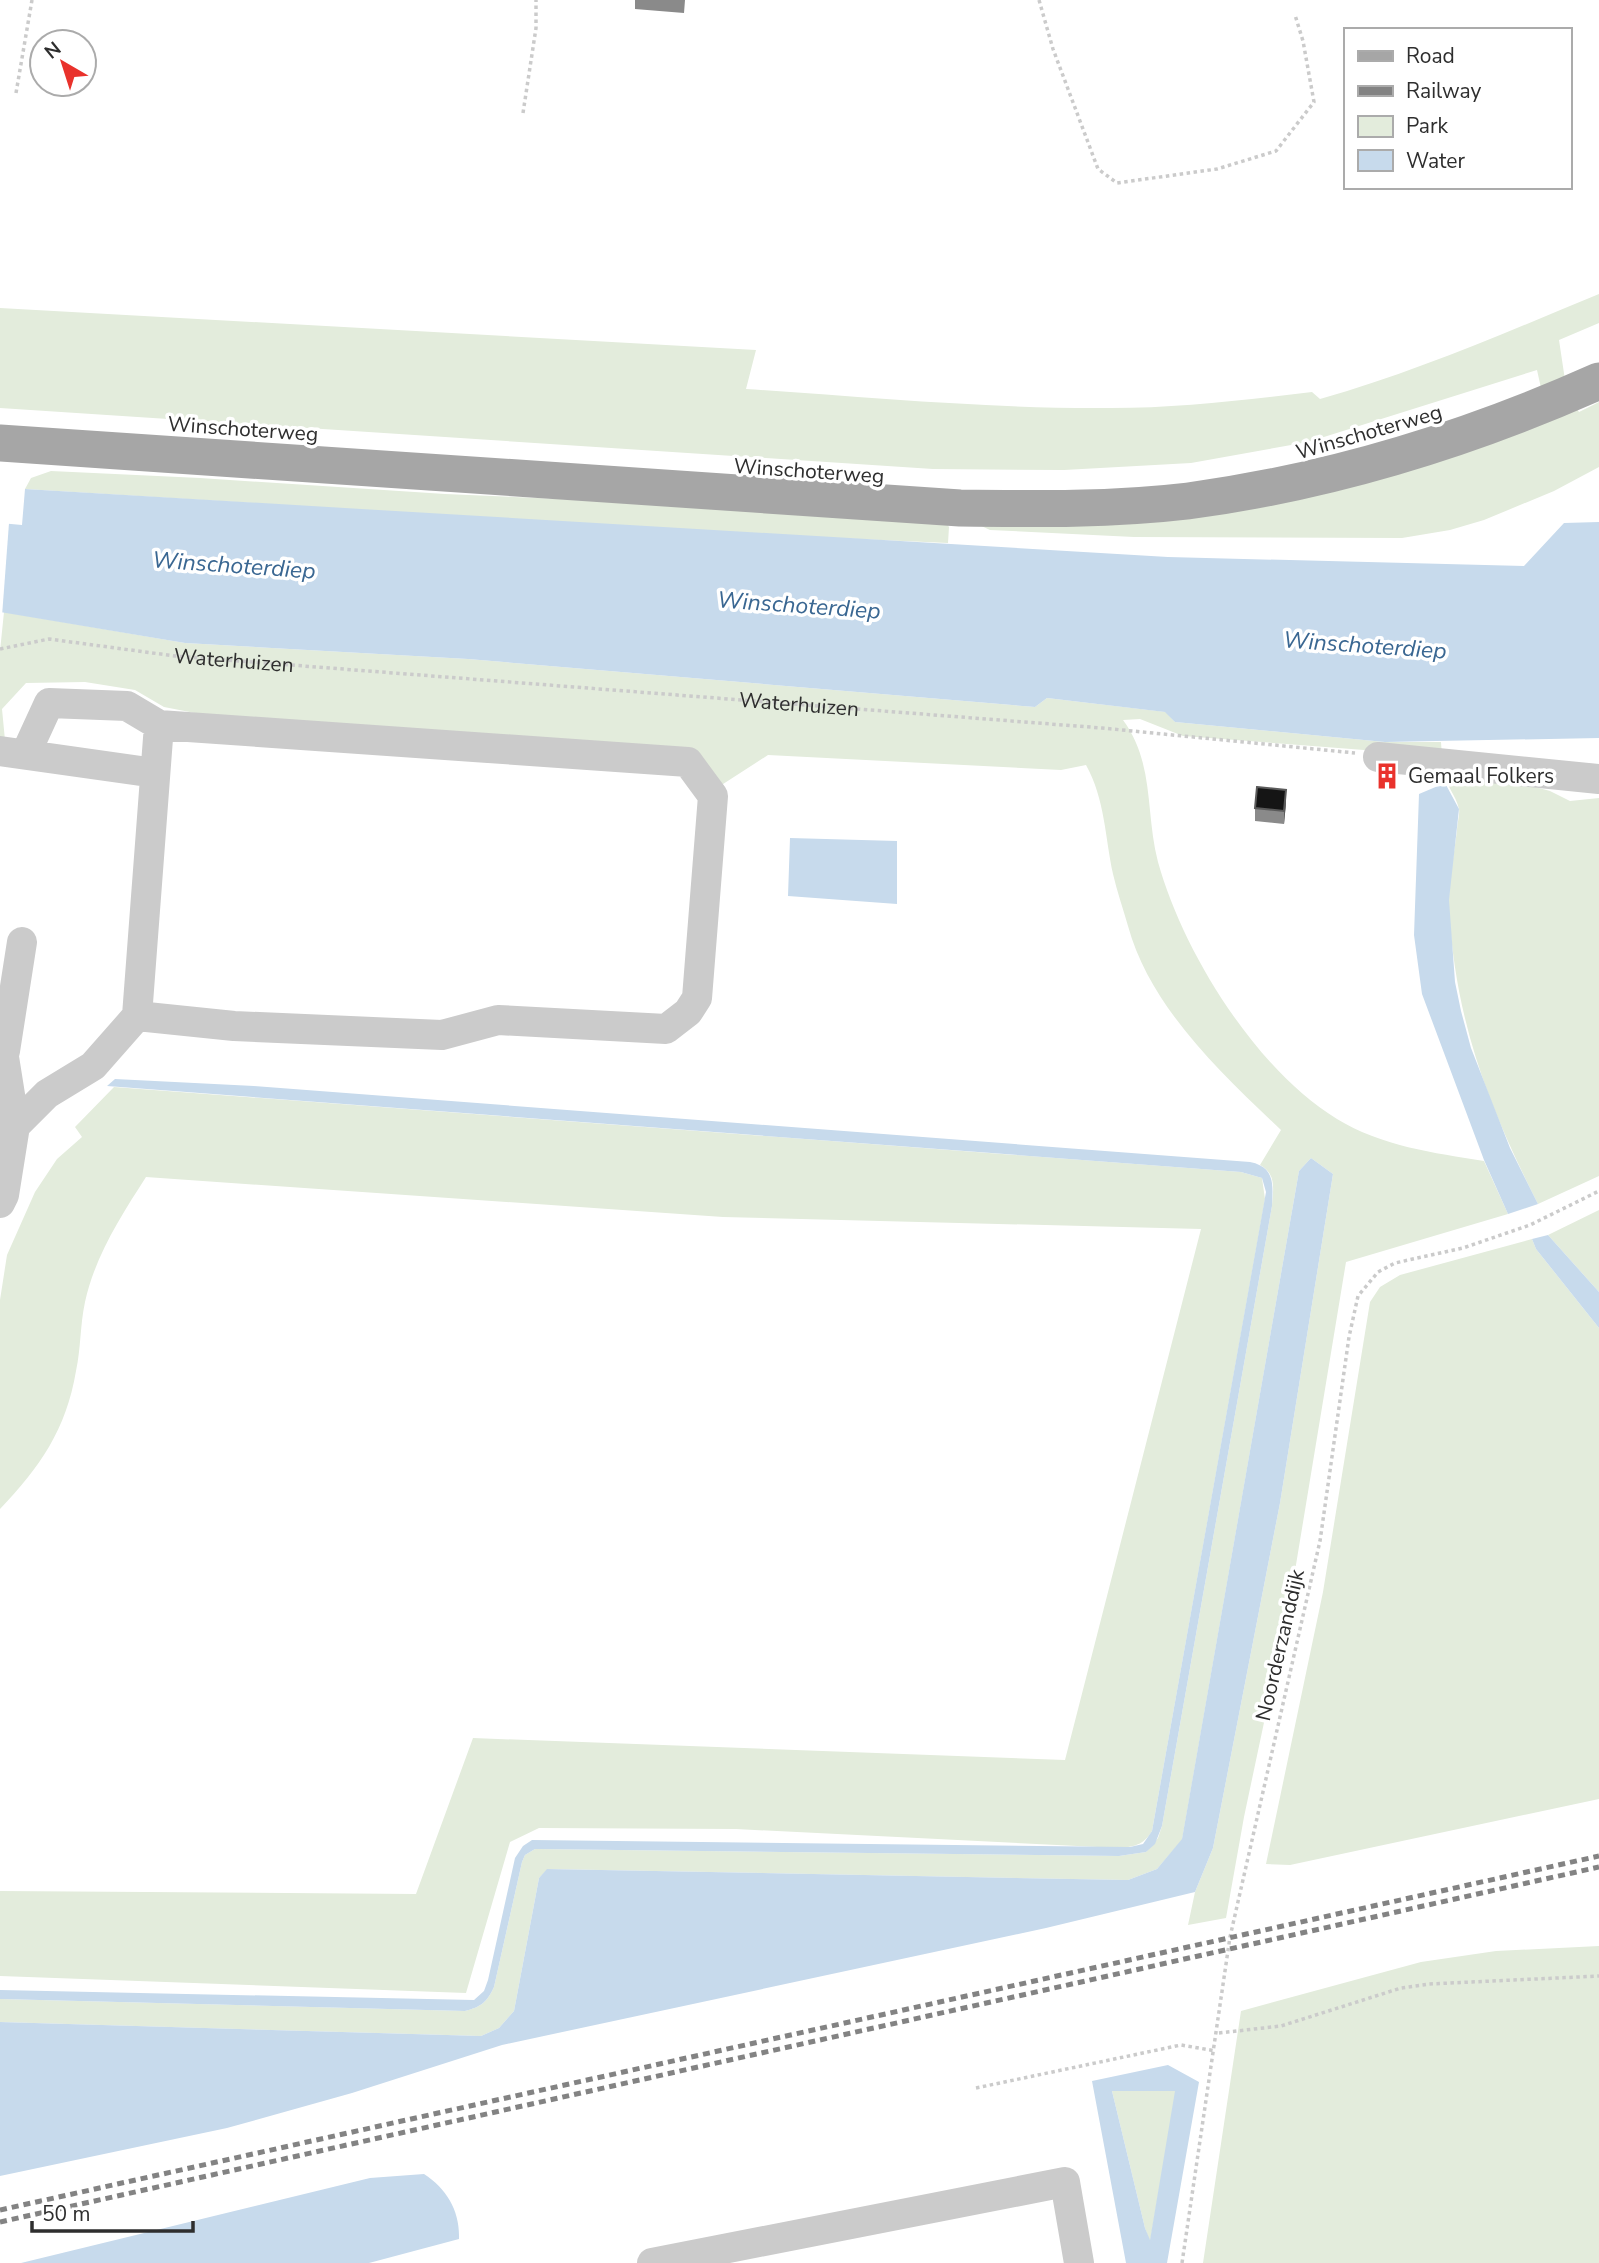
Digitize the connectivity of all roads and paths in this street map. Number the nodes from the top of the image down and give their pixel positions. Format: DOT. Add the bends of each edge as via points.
graph roads {
  1 [pos="32,0"];
  2 [pos="536,0"];
  3 [pos="1039,0"];
  4 [pos="1295,15"];
  5 [pos="16,93"];
  6 [pos="523,113"];
  7 [pos="1599,381"];
  8 [pos="1,449"];
  9 [pos="0,649"];
  10 [pos="159,725"];
  11 [pos="13,752"];
  12 [pos="1378,757"];
  13 [pos="155,773"];
  14 [pos="1599,779"];
  15 [pos="22,942"];
  16 [pos="137,1016"];
  17 [pos="3,1056"];
  18 [pos="8,1124"];
  19 [pos="1599,1191"];
  20 [pos="0,1203"];
  21 [pos="1599,1976"];
  22 [pos="1219,2033"];
  23 [pos="1216,2051"];
  24 [pos="976,2088"];
  25 [pos="652,2263"];
  26 [pos="1079,2263"];
  27 [pos="1182,2263"];
  1 -- 5 [label="path"];
  2 -- 6 [label="path" via="537,28"];
  3 -- 4 [label="path" via="1098,169 1118,183 1217,169 1276,151 1314,102"];
  7 -- 8 [label="main road, Winschoterweg" via="1496,423 1323,476 1188,500 1084,508 960,508"];
  9 -- 12 [label="path, Waterhuizen" via="49,639 175,656 1102,728"];
  10 -- 11 [label="street" via="127,706 49,703"];
  10 -- 13 [label="street"];
  10 -- 16 [label="street" via="688,762 713,796 696,998 688,1012 666,1029 498,1020 442,1035 234,1026"];
  11 -- 13 [label="street"];
  12 -- 14 [label="street"];
  13 -- 16 [label="street"];
  15 -- 17 [label="street"];
  16 -- 18 [label="street" via="93,1066"];
  17 -- 18 [label="street"];
  18 -- 20 [label="street"];
  19 -- 22 [label="path, Noorderzanddijk" via="1530,1225 1463,1248 1395,1263 1378,1272 1358,1296 1320,1541 1230,1937"];
  21 -- 22 [label="path" via="1429,1983 1281,2026"];
  22 -- 23 [label="path, Noorderzanddijk"];
  23 -- 24 [label="path" via="1181,2045"];
  23 -- 27 [label="path, Noorderzanddijk"];
  25 -- 26 [label="street" via="1065,2182"];
}
